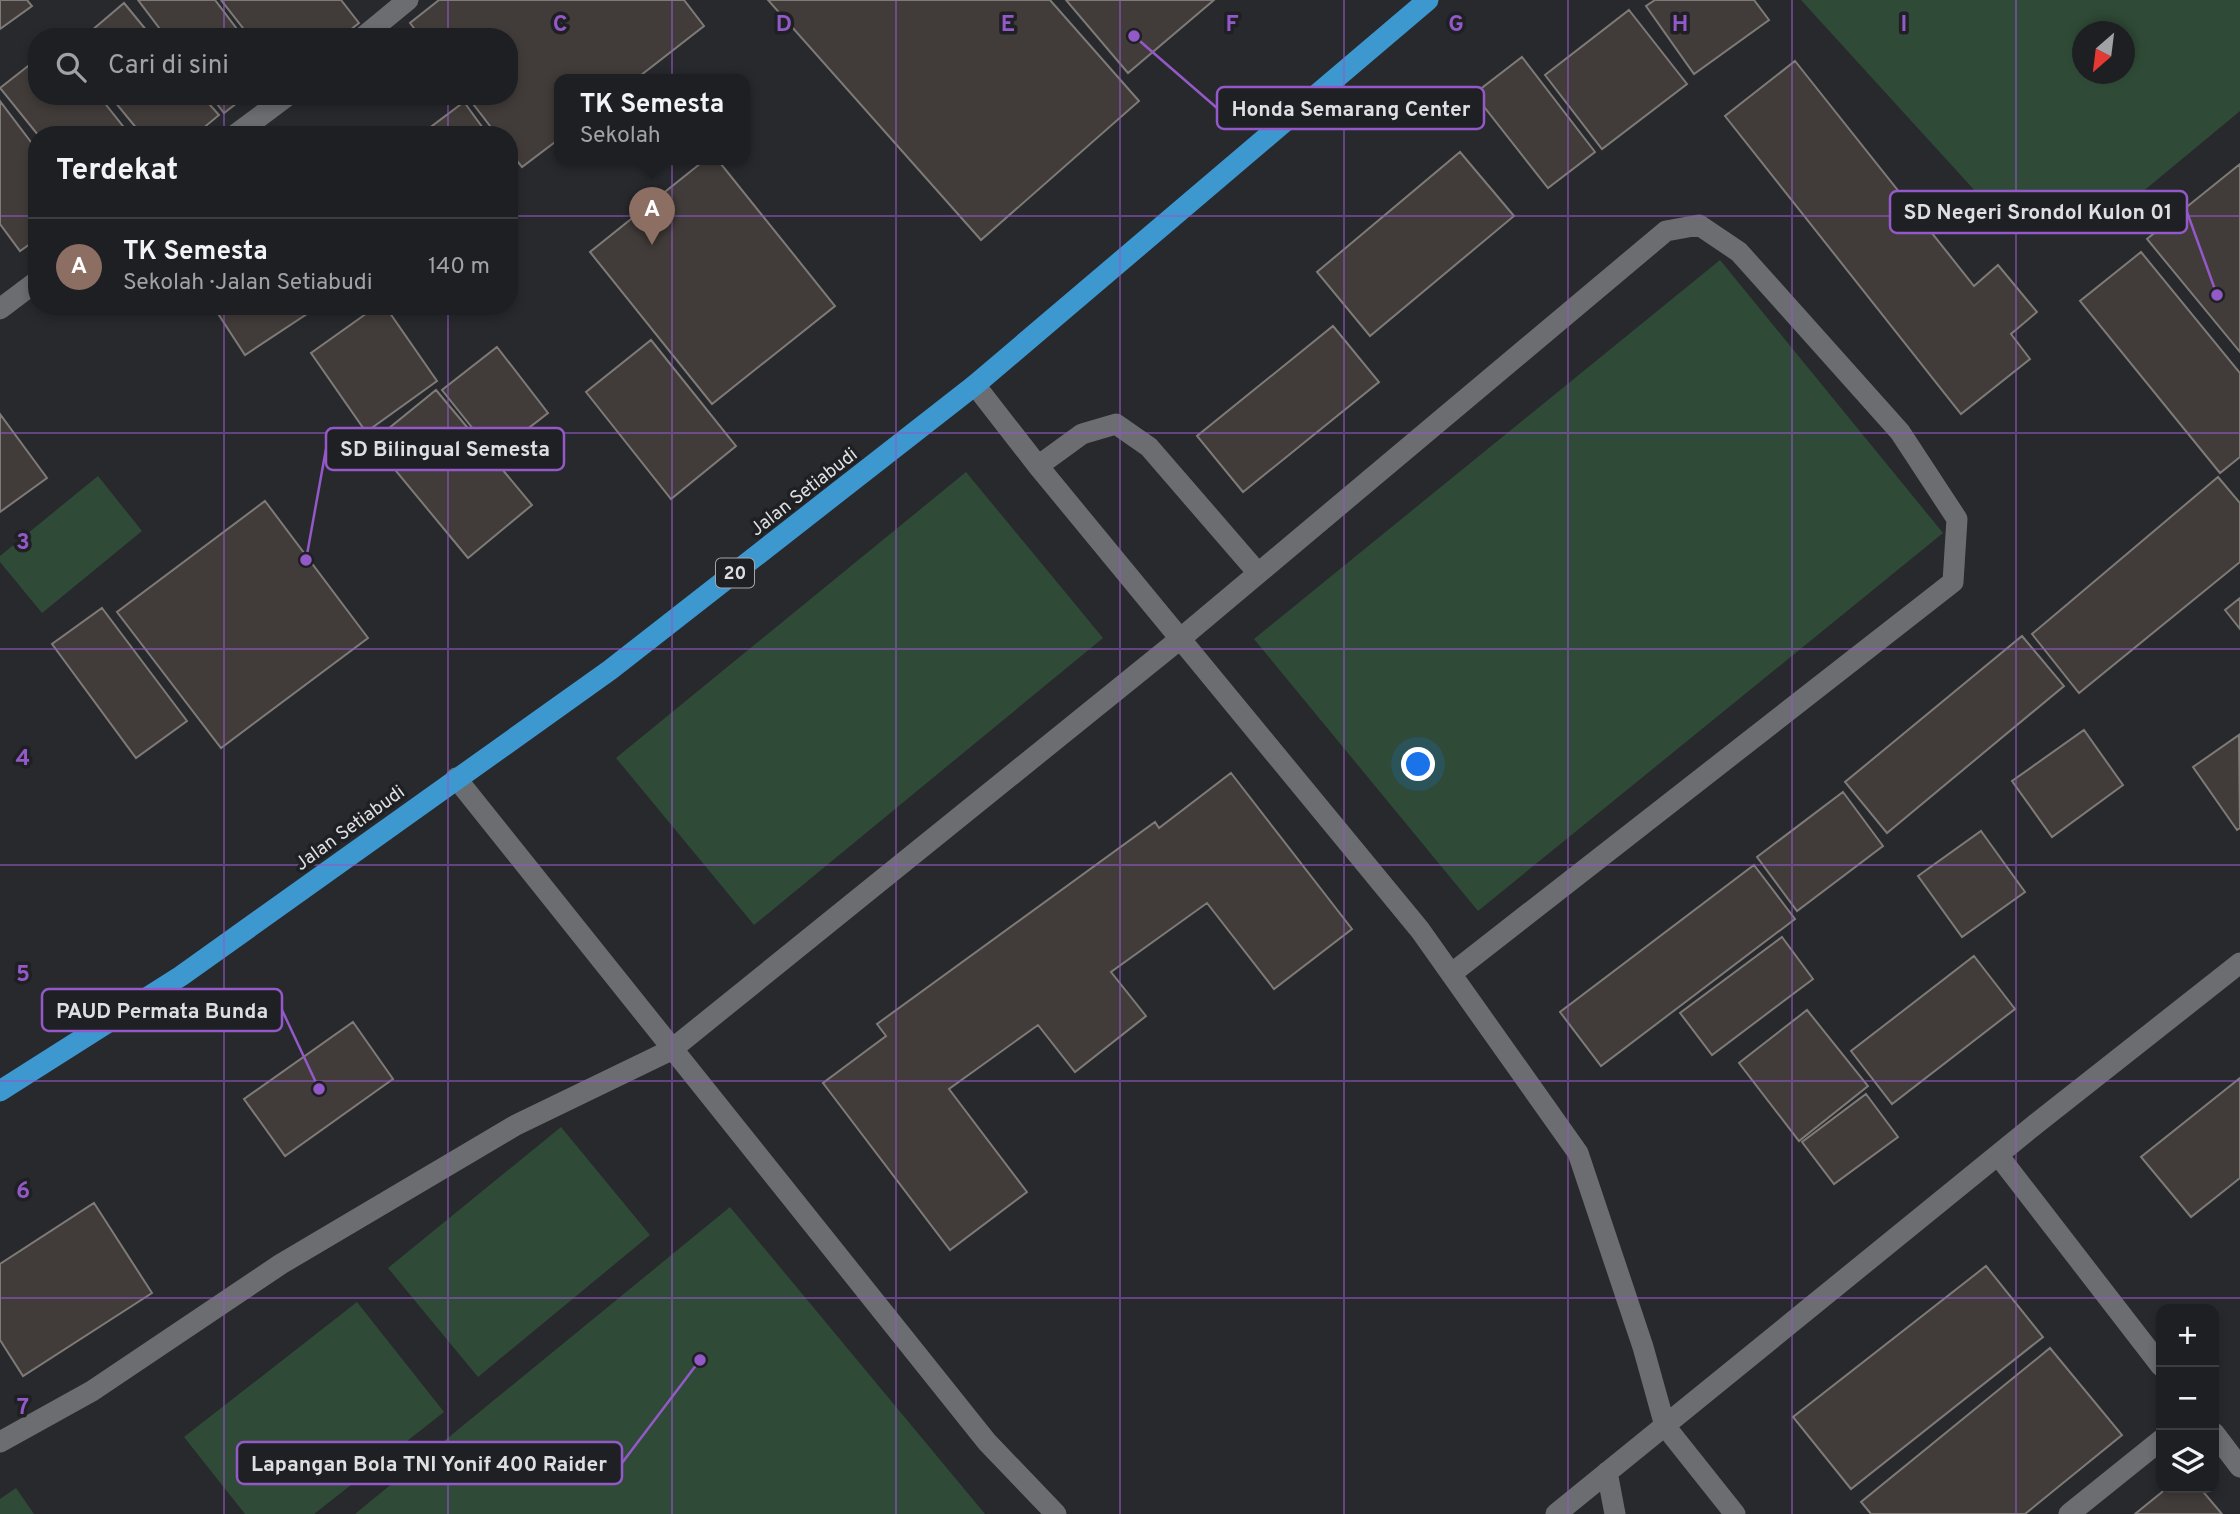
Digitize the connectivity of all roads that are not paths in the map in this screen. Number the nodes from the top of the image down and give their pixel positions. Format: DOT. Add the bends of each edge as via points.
graph roads {
  1 [pos="408,0"];
  2 [pos="1428,0"];
  3 [pos="374,28"];
  4 [pos="275,105"];
  5 [pos="247,126"];
  6 [pos="28,288"];
  7 [pos="0,309"];
  8 [pos="975,386"];
  9 [pos="1038,466"];
  10 [pos="1258,573"];
  11 [pos="1180,639"];
  12 [pos="456,778"];
  13 [pos="2240,963"];
  14 [pos="1451,974"];
  15 [pos="671,1050"];
  16 [pos="0,1091"];
  17 [pos="1998,1155"];
  18 [pos="2156,1360"];
  19 [pos="1665,1426"];
  20 [pos="2219,1440"];
  21 [pos="0,1442"];
  22 [pos="2156,1444"];
  23 [pos="2240,1467"];
  24 [pos="1607,1472"];
  25 [pos="1056,1514"];
  26 [pos="1556,1514"];
  27 [pos="1615,1514"];
  28 [pos="1735,1514"];
  29 [pos="2069,1514"];
  1 -- 3 [label="street"];
  2 -- 8 [label="highway, Jalan Setiabudi / 20"];
  4 -- 5 [label="street"];
  6 -- 7 [label="street"];
  8 -- 9 [label="street"];
  8 -- 12 [label="highway, Jalan Setiabudi / 20" via="610,670"];
  9 -- 10 [label="street" via="1082,434 1116,424 1149,447"];
  9 -- 11 [label="street"];
  10 -- 11 [label="street"];
  10 -- 14 [label="street" via="1666,231 1699,225 1739,252 1899,432 1957,519 1953,582"];
  11 -- 14 [label="street"];
  11 -- 15 [label="street"];
  12 -- 15 [label="street"];
  12 -- 16 [label="highway, Jalan Setiabudi / 20" via="181,976"];
  13 -- 17 [label="street"];
  14 -- 19 [label="street" via="1578,1153"];
  15 -- 21 [label="street" via="516,1125 281,1264 92,1391"];
  15 -- 25 [label="street" via="987,1442"];
  17 -- 18 [label="street"];
  17 -- 19 [label="street"];
  19 -- 24 [label="street"];
  19 -- 28 [label="street"];
  20 -- 23 [label="street"];
  22 -- 29 [label="street"];
  24 -- 26 [label="street"];
  24 -- 27 [label="street"];
}
